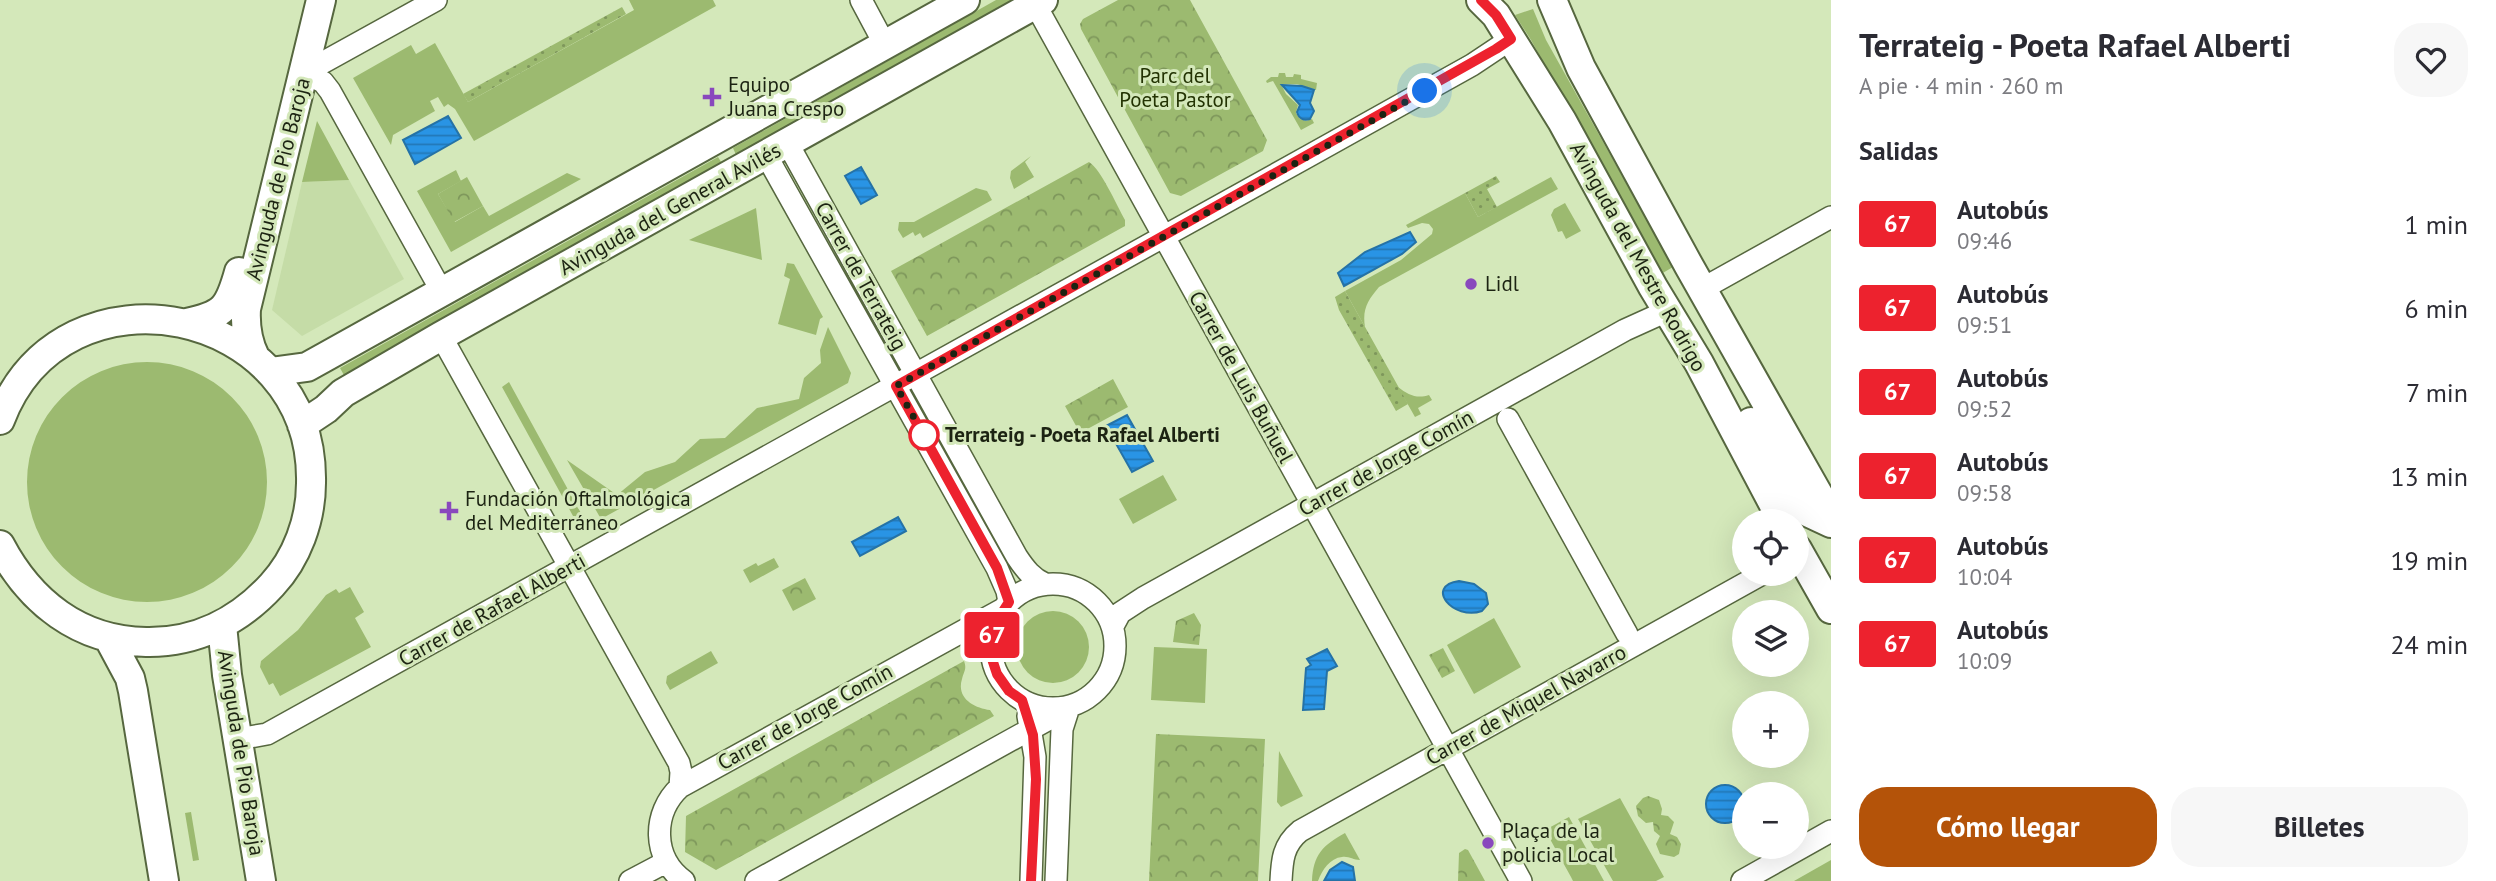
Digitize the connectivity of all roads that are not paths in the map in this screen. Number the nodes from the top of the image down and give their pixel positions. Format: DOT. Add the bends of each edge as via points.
graph roads {
  1 [pos="304,0"];
  2 [pos="321,0"];
  3 [pos="436,0"];
  4 [pos="861,0"];
  5 [pos="965,0"];
  6 [pos="1481,0"];
  7 [pos="1552,0"];
  8 [pos="1039,2"];
  9 [pos="1511,39"];
  10 [pos="885,45"];
  11 [pos="304,73"];
  12 [pos="777,150"];
  13 [pos="1831,217"];
  14 [pos="1164,236"];
  15 [pos="1702,289"];
  16 [pos="442,292"];
  17 [pos="1667,311"];
  18 [pos="187,323"];
  19 [pos="441,336"];
  20 [pos="1699,363"];
  21 [pos="262,364"];
  22 [pos="916,375"];
  23 [pos="896,386"];
  24 [pos="1508,419"];
  25 [pos="0,420"];
  26 [pos="302,425"];
  27 [pos="1313,503"];
  28 [pos="1776,509"];
  29 [pos="1831,517"];
  30 [pos="1831,523"];
  31 [pos="0,545"];
  32 [pos="1809,558"];
  33 [pos="570,567"];
  34 [pos="1831,571"];
  35 [pos="1809,572"];
  36 [pos="1045,584"];
  37 [pos="1740,586"];
  38 [pos="1006,605"];
  39 [pos="1831,609"];
  40 [pos="222,625"];
  41 [pos="1113,626"];
  42 [pos="1627,634"];
  43 [pos="108,637"];
  44 [pos="1022,700"];
  45 [pos="1069,708"];
  46 [pos="1031,728"];
  47 [pos="238,739"];
  48 [pos="1448,749"];
  49 [pos="680,787"];
  50 [pos="1831,831"];
  51 [pos="666,862"];
  52 [pos="164,881"];
  53 [pos="261,881"];
  54 [pos="630,881"];
  55 [pos="684,881"];
  56 [pos="756,881"];
  57 [pos="1031,881"];
  58 [pos="1056,881"];
  59 [pos="1282,881"];
  60 [pos="1521,881"];
  61 [pos="1742,881"];
  1 -- 18 [label="main road, Avinguda de Pio Baroja" via="229,304 220,313"];
  2 -- 11 [label="main road, Avinguda de Pio Baroja"];
  3 -- 11 [label="street"];
  4 -- 10 [label="street"];
  5 -- 10 [label="main road, Avinguda del General Avilés"];
  6 -- 9 [label="main road, Avinguda del Mestre Rodrigo"];
  7 -- 15 [label="main road, Avinguda del Mestre Rodrigo" via="1581,68"];
  8 -- 12 [label="main road, Avinguda del General Avilés"];
  8 -- 14 [label="street, Carrer de Luis Buñuel"];
  9 -- 14 [label="street, Carrer de Rafael Alberti"];
  9 -- 17 [label="main road, Avinguda del Mestre Rodrigo"];
  10 -- 16 [label="main road, Avinguda del General Avilés"];
  11 -- 16 [label="street" via="330,91"];
  11 -- 21 [label="main road, Avinguda de Pio Baroja" via="246,309 248,344"];
  12 -- 19 [label="main road, Avinguda del General Avilés"];
  12 -- 22 [label="street, Carrer de Terrateig"];
  12 -- 23 [label="street, Carrer de Terrateig"];
  13 -- 15 [label="street"];
  14 -- 22 [label="street, Carrer de Rafael Alberti"];
  14 -- 27 [label="street, Carrer de Luis Buñuel"];
  15 -- 29 [label="main road, Avinguda del Mestre Rodrigo"];
  16 -- 21 [label="main road, Avinguda del General Avilés" via="307,367"];
  17 -- 20 [label="main road, Avinguda del Mestre Rodrigo"];
  17 -- 27 [label="street, Carrer de Jorge Comín"];
  18 -- 21 [label="main road" via="223,336"];
  18 -- 25 [label="main road" via="126,320 79,334 57,346 21,380"];
  19 -- 26 [label="main road, Avinguda del General Avilés" via="343,393"];
  19 -- 33 [label="street"];
  20 -- 28 [label="main road, Avinguda del Mestre Rodrigo"];
  20 -- 30 [label="main road" via="1732,390 1801,509"];
  21 -- 26 [label="main road" via="289,397"];
  22 -- 23 [label="street, Carrer de Rafael Alberti"];
  22 -- 36 [label="street, Carrer de Terrateig" via="1017,557 1027,572"];
  23 -- 33 [label="street, Carrer de Rafael Alberti"];
  23 -- 38 [label="street, Carrer de Terrateig" via="997,568"];
  24 -- 42 [label="street"];
  26 -- 40 [label="main road" via="311,483 300,540 269,589"];
  27 -- 41 [label="street, Carrer de Jorge Comín" via="1126,608"];
  27 -- 48 [label="street, Carrer de Luis Buñuel"];
  31 -- 43 [label="main road" via="43,603 63,618"];
  32 -- 34 [label="main road"];
  33 -- 47 [label="street, Carrer de Rafael Alberti" via="267,734"];
  33 -- 49 [label="street" via="679,763"];
  35 -- 39 [label="main road"];
  36 -- 38 [label="street"];
  36 -- 41 [label="street" via="1088,594"];
  37 -- 48 [label="street, Carrer de Miquel Navarro"];
  38 -- 44 [label="street" via="991,636 991,656 997,674"];
  38 -- 49 [label="street, Carrer de Jorge Comín"];
  40 -- 43 [label="main road" via="172,641"];
  40 -- 47 [label="main road, Avinguda de Pio Baroja"];
  41 -- 45 [label="street" via="1116,648 1112,668 1101,687"];
  43 -- 52 [label="main road" via="134,691"];
  44 -- 45 [label="street" via="1039,708"];
  44 -- 46 [label="street"];
  45 -- 46 [label="street"];
  45 -- 58 [label="street" via="1062,729"];
  46 -- 56 [label="street"];
  46 -- 57 [label="street" via="1036,779"];
  47 -- 53 [label="main road, Avinguda de Pio Baroja"];
  48 -- 59 [label="street, Carrer de Miquel Navarro" via="1300,831 1282,858"];
  48 -- 60 [label="street"];
  49 -- 51 [label="street, Carrer de Jorge Comín" via="662,814 659,828"];
  50 -- 61 [label="street"];
  51 -- 54 [label="street"];
  51 -- 55 [label="street"];
}
